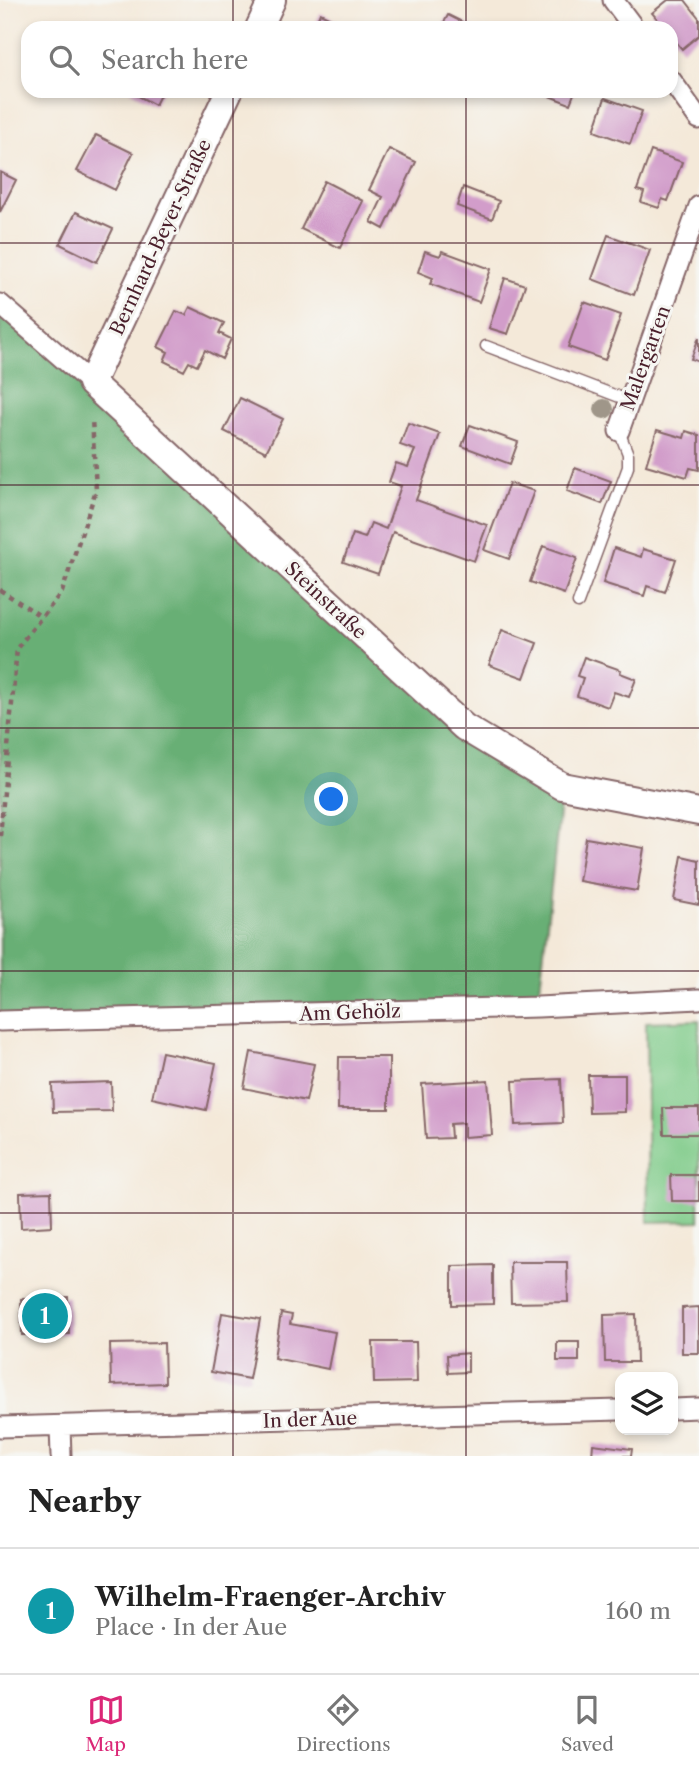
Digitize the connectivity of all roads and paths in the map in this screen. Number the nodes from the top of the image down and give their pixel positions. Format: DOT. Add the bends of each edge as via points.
graph roads {
  1 [pos="272,0"];
  2 [pos="613,0"];
  3 [pos="262,21"];
  4 [pos="629,21"];
  5 [pos="678,90"];
  6 [pos="226,98"];
  7 [pos="699,119"];
  8 [pos="699,206"];
  9 [pos="0,304"];
  10 [pos="486,346"];
  11 [pos="91,383"];
  12 [pos="630,401"];
  13 [pos="619,431"];
  14 [pos="0,590"];
  15 [pos="578,603"];
  16 [pos="42,617"];
  17 [pos="699,813"];
  18 [pos="0,836"];
  19 [pos="699,999"];
  20 [pos="0,1021"];
  21 [pos="699,1408"];
  22 [pos="678,1409"];
  23 [pos="615,1410"];
  24 [pos="60,1426"];
  25 [pos="0,1427"];
  26 [pos="61,1456"];
  1 -- 3 [label="street"];
  2 -- 4 [label="street"];
  5 -- 7 [label="street"];
  6 -- 11 [label="street, Bernhard-Beyer-Straße"];
  8 -- 12 [label="street, Malergarten"];
  9 -- 11 [label="street, Steinstraße"];
  10 -- 12 [label="lane"];
  11 -- 16 [label="path" via="96,490 62,592"];
  11 -- 17 [label="street, Steinstraße" via="464,727 562,786"];
  12 -- 13 [label="street, Malergarten"];
  13 -- 15 [label="lane" via="628,467"];
  14 -- 16 [label="path"];
  16 -- 18 [label="path" via="17,648"];
  19 -- 20 [label="street, Am Gehölz"];
  21 -- 22 [label="street"];
  23 -- 24 [label="street, In der Aue"];
  24 -- 25 [label="street, In der Aue"];
  24 -- 26 [label="street"];
}
